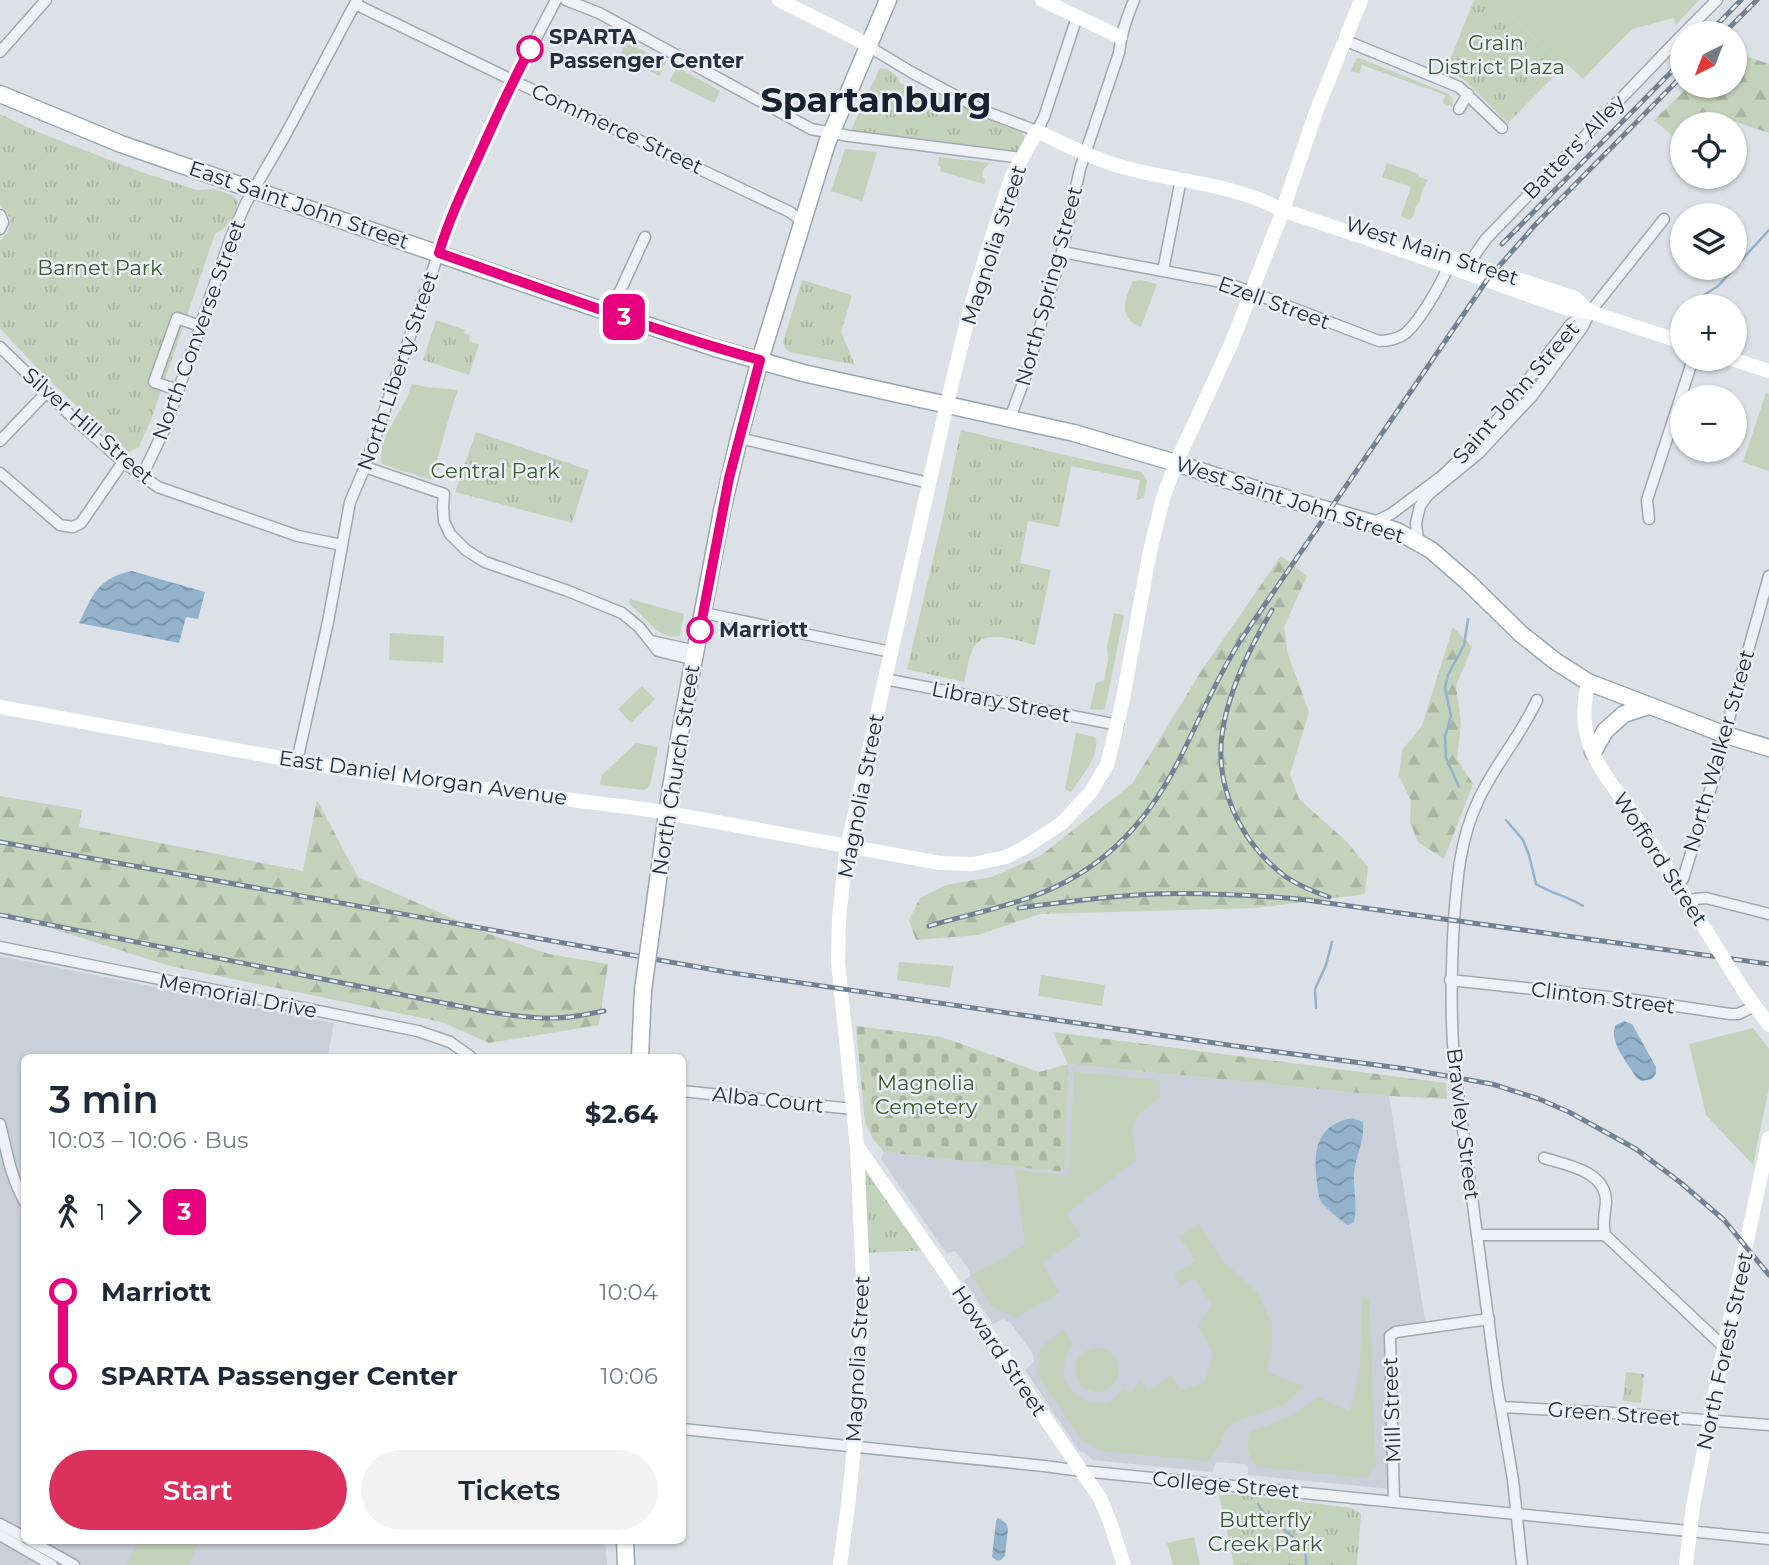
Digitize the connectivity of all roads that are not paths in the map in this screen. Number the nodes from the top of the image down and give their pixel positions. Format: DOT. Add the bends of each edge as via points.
graph roads {
  1 [pos="46,0"];
  2 [pos="556,0"];
  3 [pos="566,0"];
  4 [pos="779,0"];
  5 [pos="888,0"];
  6 [pos="1042,0"];
  7 [pos="1135,0"];
  8 [pos="1361,0"];
  9 [pos="1717,0"];
  10 [pos="356,2"];
  11 [pos="1077,16"];
  12 [pos="1696,21"];
  13 [pos="1121,37"];
  14 [pos="1344,40"];
  15 [pos="868,46"];
  16 [pos="1670,48"];
  17 [pos="0,52"];
  18 [pos="513,81"];
  19 [pos="0,94"];
  20 [pos="1468,94"];
  21 [pos="1459,109"];
  22 [pos="1502,128"];
  23 [pos="1037,131"];
  24 [pos="831,133"];
  25 [pos="1086,153"];
  26 [pos="1022,158"];
  27 [pos="1181,179"];
  28 [pos="254,189"];
  29 [pos="1279,205"];
  30 [pos="0,215"];
  31 [pos="1664,219"];
  32 [pos="802,221"];
  33 [pos="0,229"];
  34 [pos="645,237"];
  35 [pos="1062,252"];
  36 [pos="439,253"];
  37 [pos="1472,264"];
  38 [pos="1448,267"];
  39 [pos="1163,271"];
  40 [pos="1251,292"];
  41 [pos="1590,312"];
  42 [pos="610,313"];
  43 [pos="200,326"];
  44 [pos="1670,338"];
  45 [pos="0,347"];
  46 [pos="760,360"];
  47 [pos="1747,364"];
  48 [pos="1689,371"];
  49 [pos="1769,371"];
  50 [pos="178,390"];
  51 [pos="46,393"];
  52 [pos="947,404"];
  53 [pos="1010,418"];
  54 [pos="739,438"];
  55 [pos="0,441"];
  56 [pos="123,462"];
  57 [pos="1176,463"];
  58 [pos="365,467"];
  59 [pos="0,473"];
  60 [pos="142,476"];
  61 [pos="929,483"];
  62 [pos="1649,519"];
  63 [pos="1372,523"];
  64 [pos="1418,541"];
  65 [pos="342,545"];
  66 [pos="1769,576"];
  67 [pos="1764,608"];
  68 [pos="704,613"];
  69 [pos="651,641"];
  70 [pos="891,652"];
  71 [pos="695,655"];
  72 [pos="885,679"];
  73 [pos="1588,682"];
  74 [pos="1537,700"];
  75 [pos="1649,706"];
  76 [pos="0,707"];
  77 [pos="1118,725"];
  78 [pos="1726,735"];
  79 [pos="1769,748"];
  80 [pos="1593,752"];
  81 [pos="297,761"];
  82 [pos="667,813"];
  83 [pos="847,846"];
  84 [pos="1676,884"];
  85 [pos="1688,903"];
  86 [pos="1769,914"];
  87 [pos="0,947"];
  88 [pos="1450,980"];
  89 [pos="1755,1006"];
  90 [pos="1769,1025"];
  91 [pos="467,1054"];
  92 [pos="640,1054"];
  93 [pos="686,1091"];
  94 [pos="853,1110"];
  95 [pos="0,1124"];
  96 [pos="1769,1138"];
  97 [pos="857,1146"];
  98 [pos="1544,1157"];
  99 [pos="21,1195"];
  100 [pos="1478,1234"];
  101 [pos="1605,1235"];
  102 [pos="1489,1319"];
  103 [pos="1724,1347"];
  104 [pos="1501,1407"];
  105 [pos="1710,1420"];
  106 [pos="1769,1424"];
  107 [pos="686,1429"];
  108 [pos="854,1446"];
  109 [pos="1082,1471"];
  110 [pos="1395,1502"];
  111 [pos="1517,1514"];
  112 [pos="1689,1531"];
  113 [pos="2,1533"];
  114 [pos="21,1536"];
  115 [pos="1769,1539"];
  116 [pos="36,1544"];
  117 [pos="625,1544"];
  118 [pos="52,1565"];
  119 [pos="74,1565"];
  120 [pos="626,1565"];
  121 [pos="840,1565"];
  122 [pos="1124,1565"];
  123 [pos="1522,1565"];
  124 [pos="1686,1565"];
  1 -- 17 [label="street"];
  2 -- 18 [label="street, North Liberty Street"];
  3 -- 24 [label="street" via="643,36 805,127"];
  4 -- 15 [label="street"];
  5 -- 15 [label="main road, North Church Street"];
  6 -- 11 [label="street"];
  7 -- 13 [label="street, North Spring Street"];
  8 -- 14 [label="street, East Daniel Morgan Avenue"];
  9 -- 12 [label="street, Batters' Alley"];
  10 -- 18 [label="street, Commerce Street"];
  10 -- 28 [label="street, North Converse Street"];
  11 -- 13 [label="street"];
  11 -- 23 [label="street"];
  13 -- 25 [label="street, North Spring Street"];
  14 -- 20 [label="street" via="1443,79"];
  14 -- 29 [label="street, East Daniel Morgan Avenue"];
  15 -- 23 [label="street, West Main Street" via="974,106"];
  15 -- 24 [label="main road, North Church Street"];
  16 -- 37 [label="street, Batters' Alley" via="1486,239"];
  18 -- 32 [label="street, Commerce Street"];
  18 -- 36 [label="street, North Liberty Street"];
  19 -- 28 [label="main road, East Saint John Street" via="121,144"];
  20 -- 21 [label="street"];
  20 -- 22 [label="street"];
  23 -- 25 [label="street, West Main Street"];
  23 -- 26 [label="street, Magnolia Street"];
  24 -- 26 [label="street"];
  24 -- 32 [label="main road, North Church Street"];
  25 -- 27 [label="street, West Main Street" via="1115,165"];
  25 -- 35 [label="street, North Spring Street"];
  26 -- 52 [label="street, Magnolia Street" via="986,255"];
  27 -- 29 [label="street, West Main Street"];
  27 -- 39 [label="street"];
  28 -- 36 [label="main road, East Saint John Street"];
  28 -- 43 [label="street, North Converse Street" via="231,237"];
  29 -- 37 [label="street, West Main Street"];
  29 -- 38 [label="street, West Main Street"];
  29 -- 40 [label="street, East Daniel Morgan Avenue"];
  30 -- 33 [label="street"];
  31 -- 41 [label="street"];
  32 -- 46 [label="main road, North Church Street"];
  34 -- 42 [label="street"];
  35 -- 39 [label="street, Ezell Street"];
  35 -- 53 [label="street, North Spring Street"];
  36 -- 42 [label="main road, East Saint John Street"];
  36 -- 58 [label="street, North Liberty Street"];
  37 -- 41 [label="street, West Main Street" via="1575,298"];
  38 -- 40 [label="street, Ezell Street" via="1407,332 1388,341 1362,336"];
  38 -- 41 [label="street, West Main Street" via="1568,309"];
  39 -- 40 [label="street, Ezell Street"];
  40 -- 57 [label="street, East Daniel Morgan Avenue"];
  41 -- 44 [label="street, West Main Street"];
  41 -- 63 [label="street, Saint John Street" via="1571,324 1494,424 1460,459 1391,514"];
  41 -- 64 [label="street, Saint John Street" via="1526,404 1479,453 1428,495 1416,523"];
  42 -- 46 [label="main road, East Saint John Street"];
  43 -- 50 [label="street, North Converse Street"];
  43 -- 50 [label="street" via="177,318 154,382"];
  45 -- 51 [label="street, Silver Hill Street"];
  46 -- 52 [label="main road, West Saint John Street"];
  46 -- 54 [label="main road, North Church Street"];
  47 -- 49 [label="street"];
  48 -- 62 [label="street" via="1647,499"];
  50 -- 60 [label="street, North Converse Street"];
  51 -- 55 [label="street"];
  51 -- 56 [label="street, Silver Hill Street"];
  52 -- 53 [label="main road, West Saint John Street"];
  52 -- 61 [label="street, Magnolia Street"];
  53 -- 57 [label="main road, West Saint John Street"];
  54 -- 61 [label="street"];
  54 -- 68 [label="main road, North Church Street"];
  56 -- 59 [label="street" via="82,523 73,527 60,525"];
  56 -- 60 [label="street, Silver Hill Street"];
  57 -- 63 [label="main road, West Saint John Street"];
  57 -- 77 [label="street, East Daniel Morgan Avenue" via="1153,539"];
  58 -- 65 [label="street, North Liberty Street" via="350,502"];
  58 -- 69 [label="street" via="444,494 444,522 450,534 485,562 622,613"];
  60 -- 65 [label="street, Silver Hill Street" via="168,491 298,536"];
  61 -- 70 [label="street, Magnolia Street"];
  63 -- 64 [label="main road, West Saint John Street"];
  64 -- 73 [label="main road, West Saint John Street" via="1521,634"];
  65 -- 81 [label="street, North Liberty Street"];
  66 -- 67 [label="street, North Walker Street"];
  67 -- 78 [label="street, North Walker Street"];
  68 -- 70 [label="street"];
  68 -- 71 [label="main road, North Church Street"];
  69 -- 71 [label="street"];
  69 -- 71 [label="street" via="658,651"];
  70 -- 72 [label="street, Magnolia Street"];
  71 -- 82 [label="main road, North Church Street"];
  72 -- 77 [label="street, Library Street"];
  72 -- 83 [label="street, Magnolia Street"];
  73 -- 75 [label="main road, West Saint John Street"];
  73 -- 80 [label="street, Wofford Street" via="1585,723"];
  74 -- 88 [label="street, Brawley Street" via="1477,801 1469,825 1458,871"];
  75 -- 78 [label="main road, West Saint John Street"];
  75 -- 80 [label="main road" via="1623,714 1605,731"];
  76 -- 81 [label="street, East Daniel Morgan Avenue"];
  77 -- 83 [label="street, East Daniel Morgan Avenue" via="1107,765 1090,793 1062,823 1006,857 955,864"];
  78 -- 79 [label="main road, West Saint John Street"];
  78 -- 84 [label="street, North Walker Street" via="1683,879"];
  80 -- 84 [label="street, Wofford Street"];
  81 -- 82 [label="street, East Daniel Morgan Avenue"];
  82 -- 83 [label="street, East Daniel Morgan Avenue"];
  82 -- 92 [label="main road, North Church Street, bridge" via="643,990"];
  83 -- 94 [label="street, Magnolia Street" via="838,962"];
  84 -- 85 [label="street, Wofford Street"];
  85 -- 86 [label="street" via="1706,898"];
  85 -- 89 [label="street, Wofford Street, bridge"];
  87 -- 91 [label="street, Memorial Drive" via="418,1031 450,1042"];
  88 -- 89 [label="street, Clinton Street" via="1730,1014"];
  88 -- 100 [label="street, Brawley Street" via="1455,1070"];
  89 -- 90 [label="street, Wofford Street"];
  93 -- 94 [label="street, Alba Court"];
  94 -- 97 [label="street, Magnolia Street"];
  95 -- 99 [label="street"];
  96 -- 103 [label="street, North Forest Street"];
  97 -- 108 [label="street, Magnolia Street" via="863,1282"];
  97 -- 109 [label="street, Howard Street"];
  98 -- 101 [label="street" via="1597,1179 1606,1200"];
  100 -- 101 [label="street"];
  100 -- 102 [label="street, Brawley Street"];
  101 -- 103 [label="street"];
  102 -- 104 [label="street, Brawley Street"];
  102 -- 110 [label="street, Mill Street" via="1390,1336"];
  103 -- 105 [label="street, North Forest Street"];
  104 -- 105 [label="street, Green Street"];
  104 -- 111 [label="street, Brawley Street"];
  105 -- 106 [label="street, Green Street"];
  105 -- 112 [label="street, North Forest Street"];
  107 -- 108 [label="street, College Street"];
  108 -- 109 [label="street, College Street"];
  108 -- 121 [label="street, Magnolia Street"];
  109 -- 110 [label="street, College Street"];
  109 -- 122 [label="street, Howard Street" via="1105,1510"];
  110 -- 111 [label="street, College Street"];
  111 -- 112 [label="street, College Street"];
  111 -- 123 [label="street, Brawley Street"];
  112 -- 115 [label="street, College Street"];
  112 -- 124 [label="street, North Forest Street"];
  113 -- 114 [label="street"];
  113 -- 118 [label="street"];
  116 -- 119 [label="street"];
  117 -- 120 [label="main road"];
}
